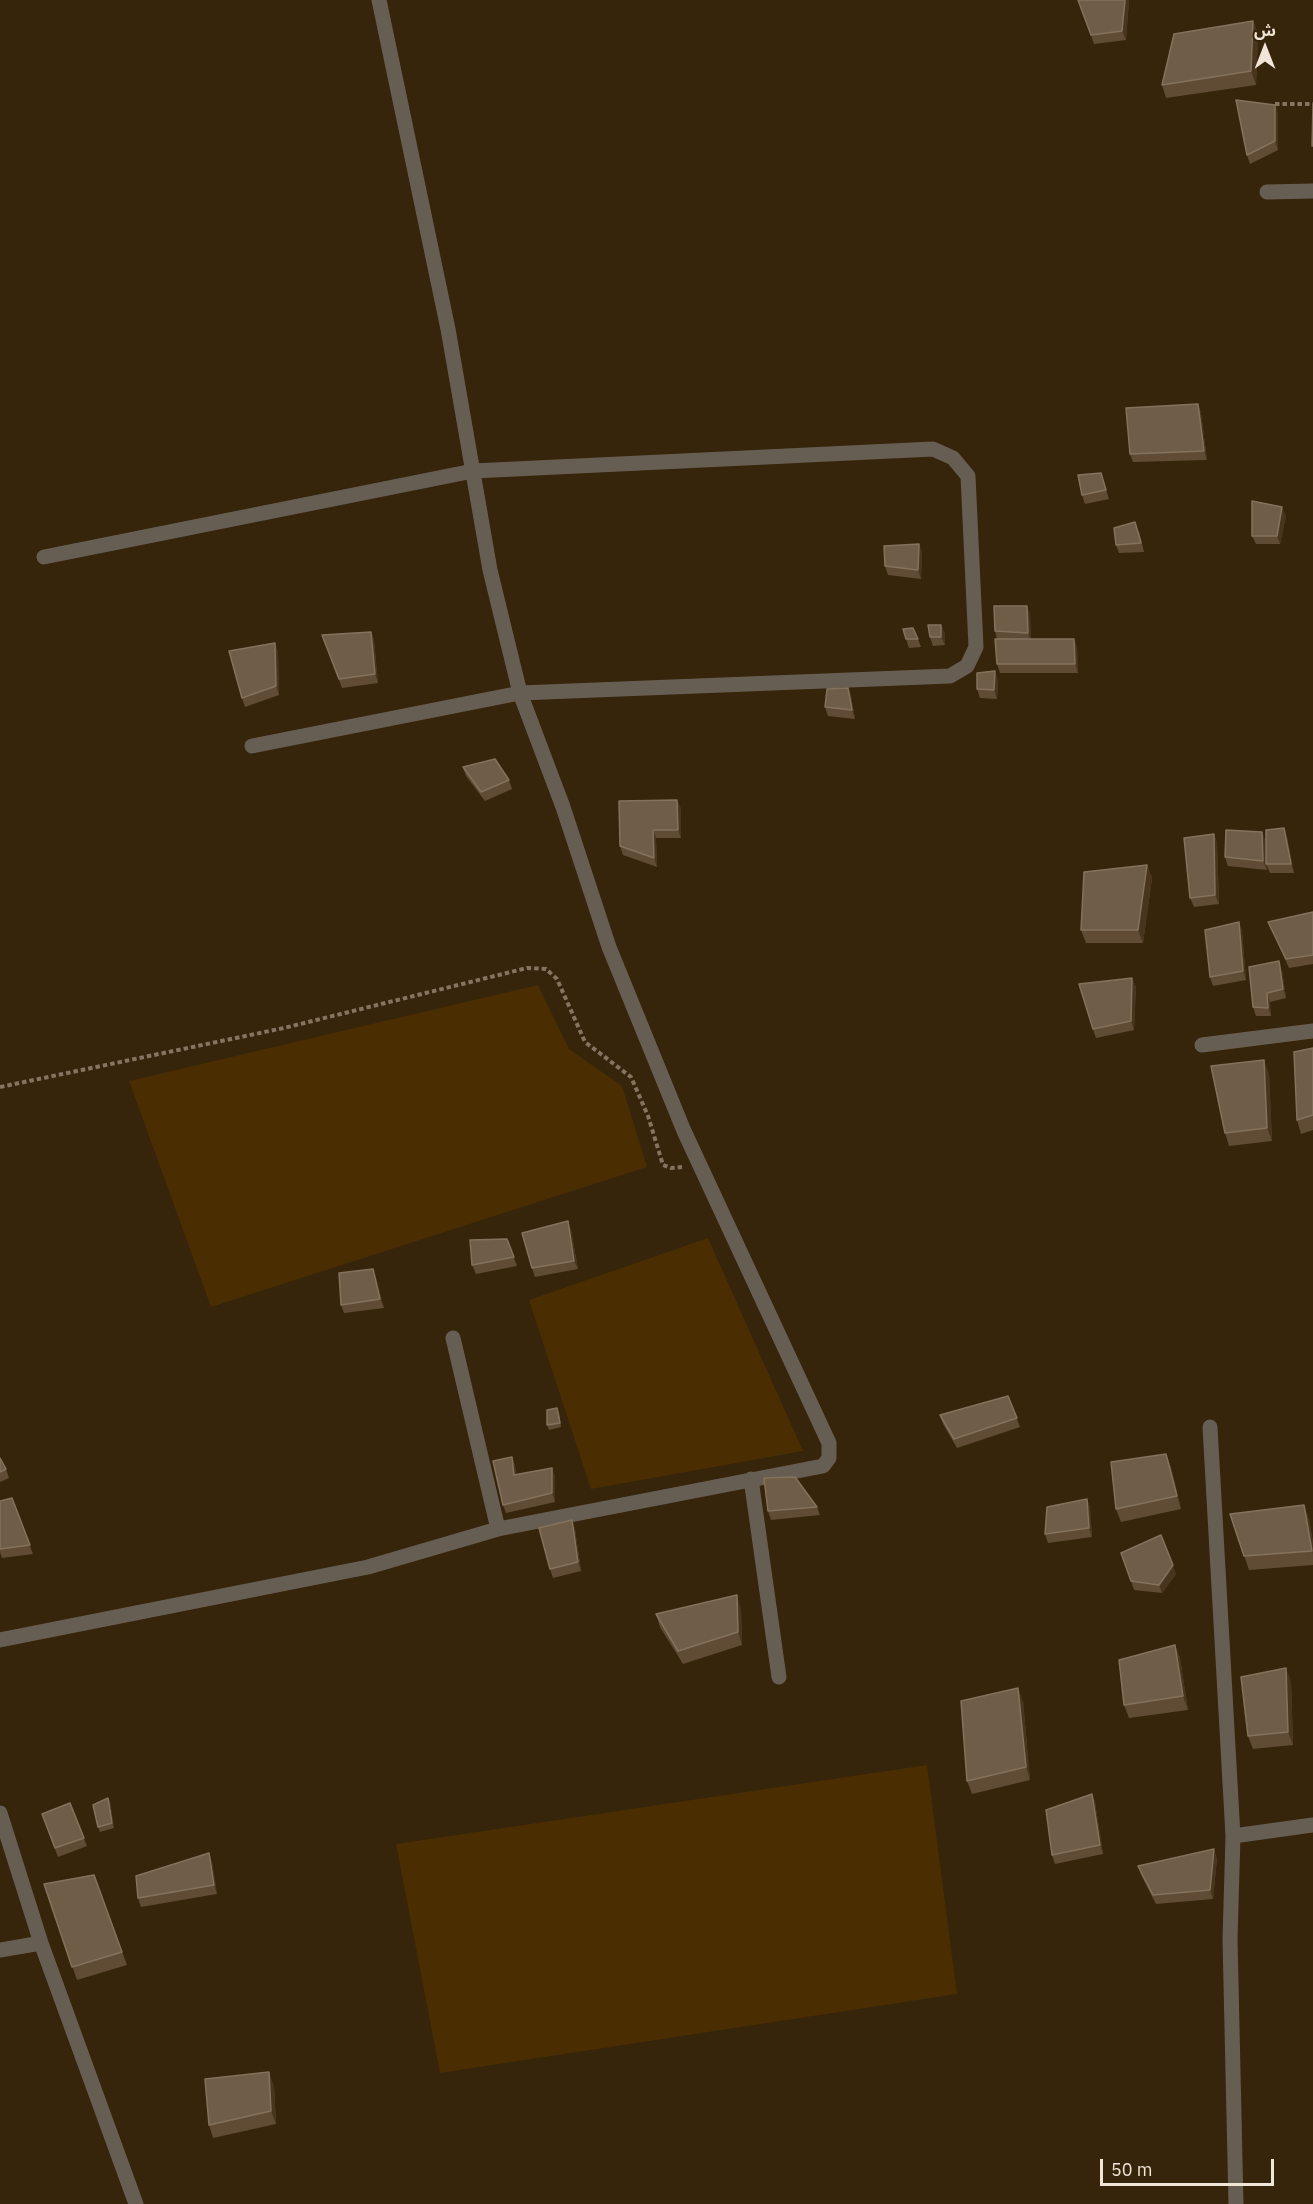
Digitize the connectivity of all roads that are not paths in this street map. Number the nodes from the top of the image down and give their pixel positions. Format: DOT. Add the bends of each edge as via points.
graph roads {
  1 [pos="379,0"];
  2 [pos="1313,191"];
  3 [pos="1267,192"];
  4 [pos="473,471"];
  5 [pos="44,557"];
  6 [pos="520,693"];
  7 [pos="252,746"];
  8 [pos="1313,1031"];
  9 [pos="1202,1045"];
  10 [pos="453,1338"];
  11 [pos="1210,1427"];
  12 [pos="751,1479"];
  13 [pos="498,1529"];
  14 [pos="0,1640"];
  15 [pos="779,1677"];
  16 [pos="0,1813"];
  17 [pos="1313,1826"];
  18 [pos="1233,1836"];
  19 [pos="41,1943"];
  20 [pos="0,1950"];
  21 [pos="136,2204"];
  22 [pos="1236,2204"];
  1 -- 4 [label="street" via="448,329"];
  2 -- 3 [label="street"];
  4 -- 5 [label="street"];
  4 -- 6 [label="street" via="490,570"];
  4 -- 6 [label="street" via="933,449 953,458 968,476 976,647 967,666 950,676"];
  6 -- 7 [label="street"];
  6 -- 12 [label="street" via="609,947 684,1131 829,1443 829,1458 823,1466"];
  8 -- 9 [label="street"];
  10 -- 13 [label="street"];
  11 -- 18 [label="street"];
  12 -- 13 [label="street"];
  12 -- 15 [label="street"];
  13 -- 14 [label="street" via="368,1567"];
  16 -- 19 [label="street"];
  17 -- 18 [label="street"];
  18 -- 22 [label="street" via="1230,1939"];
  19 -- 20 [label="street"];
  19 -- 21 [label="street"];
}
